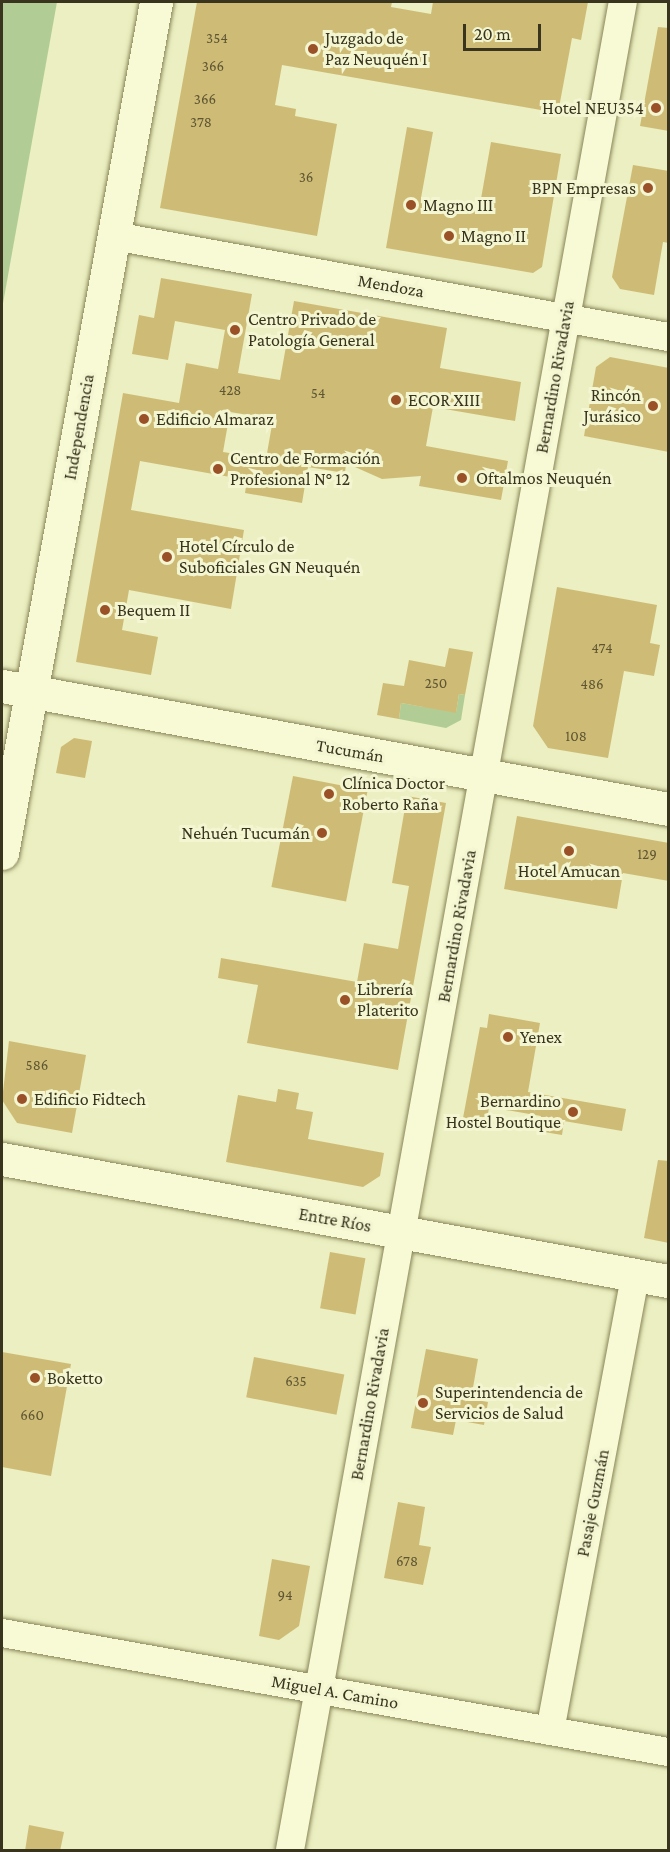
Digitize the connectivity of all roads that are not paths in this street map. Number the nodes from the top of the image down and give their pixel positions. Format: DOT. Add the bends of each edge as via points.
graph roads {
  1 [pos="141,2"];
  2 [pos="156,2"];
  3 [pos="623,2"];
  4 [pos="150,38"];
  5 [pos="114,236"];
  6 [pos="566,318"];
  7 [pos="669,337"];
  8 [pos="16,689"];
  9 [pos="484,775"];
  10 [pos="669,809"];
  11 [pos="2,853"];
  12 [pos="2,1159"];
  13 [pos="402,1232"];
  14 [pos="635,1275"];
  15 [pos="669,1281"];
  16 [pos="2,1633"];
  17 [pos="319,1689"];
  18 [pos="550,1731"];
  19 [pos="669,1752"];
  20 [pos="290,1851"];
  1 -- 4 [label="street"];
  2 -- 4 [label="street, Independencia"];
  3 -- 6 [label="street, Bernardino Rivadavia"];
  4 -- 5 [label="street, Independencia"];
  5 -- 6 [label="street, Mendoza"];
  5 -- 8 [label="street, Independencia"];
  6 -- 7 [label="street, Mendoza"];
  6 -- 9 [label="street, Bernardino Rivadavia"];
  8 -- 9 [label="street, Tucumán"];
  8 -- 11 [label="street, Independencia"];
  9 -- 10 [label="street, Tucumán"];
  9 -- 13 [label="street, Bernardino Rivadavia"];
  12 -- 13 [label="street, Entre Ríos"];
  13 -- 14 [label="street, Entre Ríos"];
  13 -- 17 [label="street, Bernardino Rivadavia"];
  14 -- 15 [label="street, Entre Ríos"];
  14 -- 18 [label="street, Pasaje Guzmán"];
  16 -- 17 [label="street, Miguel A. Camino"];
  17 -- 18 [label="street, Miguel A. Camino"];
  17 -- 20 [label="street, Bernardino Rivadavia"];
  18 -- 19 [label="street, Miguel A. Camino"];
}
